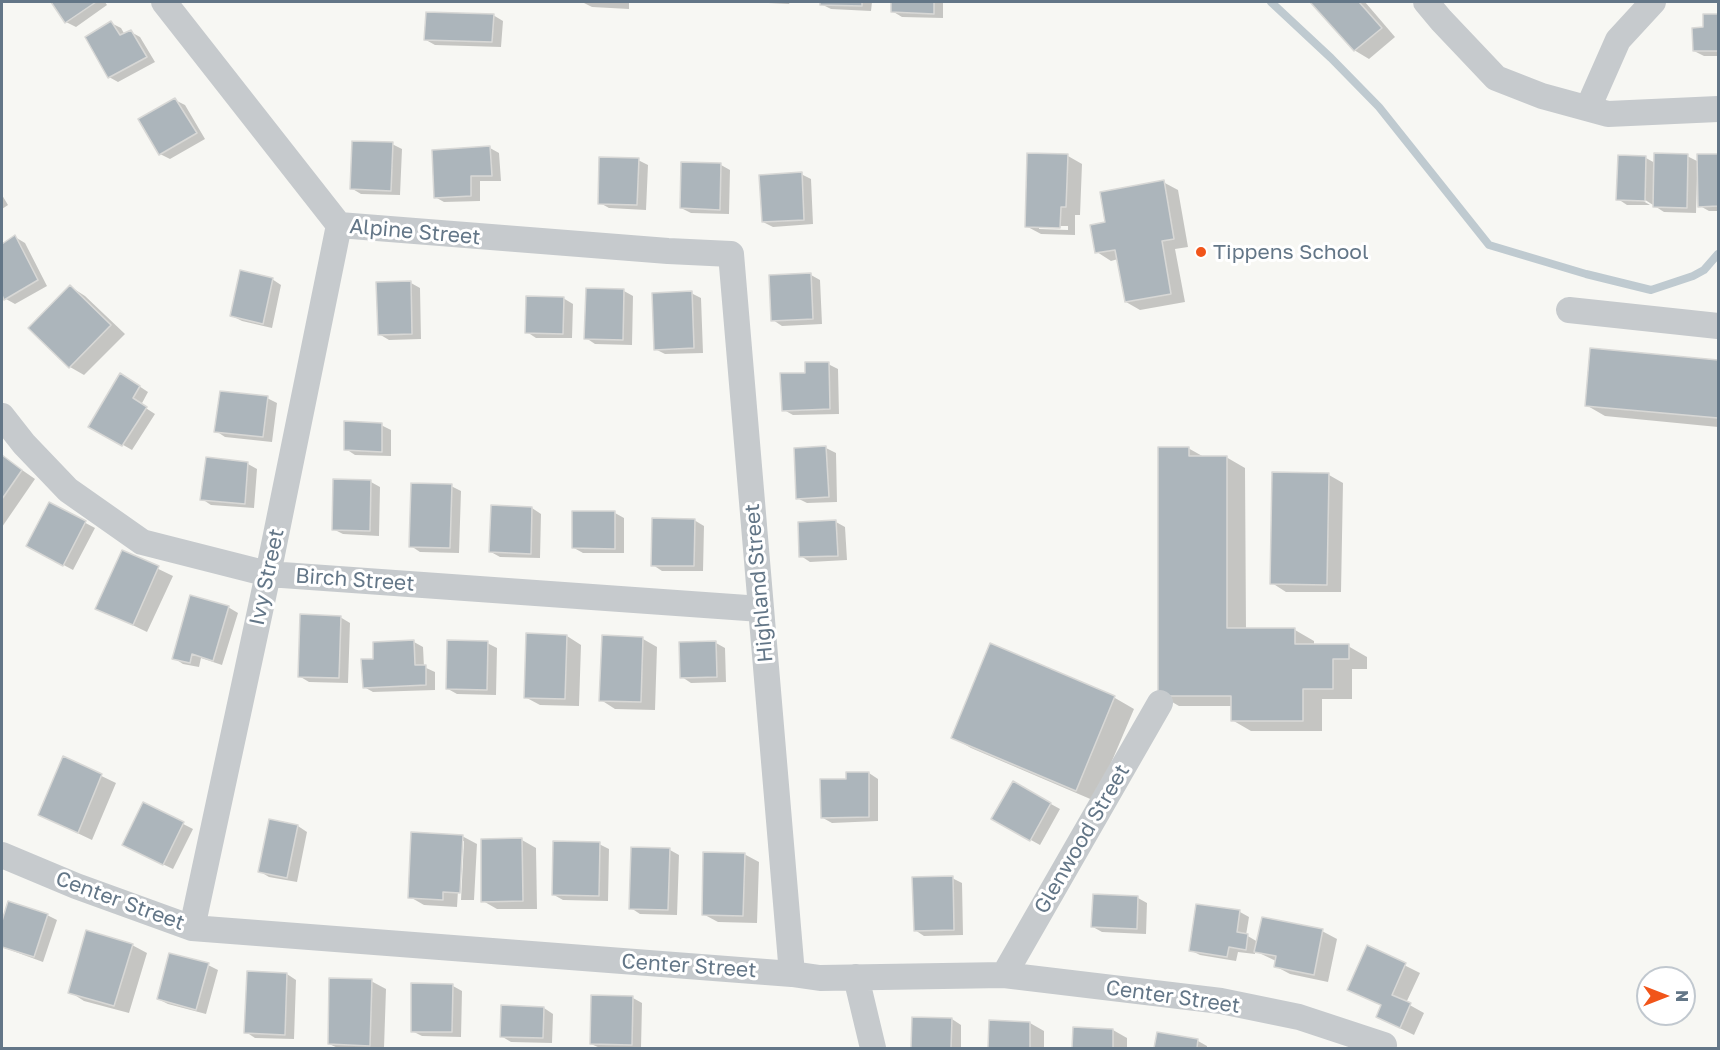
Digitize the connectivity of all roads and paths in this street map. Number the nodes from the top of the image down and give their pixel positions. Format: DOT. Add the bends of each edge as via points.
graph roads {
  1 [pos="164,2"];
  2 [pos="1426,2"];
  3 [pos="1653,2"];
  4 [pos="1588,108"];
  5 [pos="1719,109"];
  6 [pos="339,225"];
  7 [pos="668,251"];
  8 [pos="1569,310"];
  9 [pos="1719,326"];
  10 [pos="2,416"];
  11 [pos="268,574"];
  12 [pos="761,609"];
  13 [pos="1160,703"];
  14 [pos="2,855"];
  15 [pos="192,928"];
  16 [pos="792,974"];
  17 [pos="1004,975"];
  18 [pos="856,977"];
  19 [pos="1384,1045"];
  20 [pos="873,1048"];
  1 -- 6 [label="street, Alpine Street"];
  2 -- 4 [label="street" via="1496,78"];
  3 -- 4 [label="street" via="1618,40"];
  4 -- 5 [label="street" via="1608,114"];
  6 -- 7 [label="street, Alpine Street"];
  6 -- 11 [label="street, Ivy Street"];
  7 -- 12 [label="street, Highland Street" via="731,254"];
  8 -- 9 [label="street"];
  10 -- 11 [label="street, Birch Street" via="68,490 142,542"];
  11 -- 12 [label="street, Birch Street"];
  11 -- 15 [label="street, Ivy Street"];
  12 -- 16 [label="street, Highland Street"];
  13 -- 17 [label="street, Glenwood Street"];
  14 -- 15 [label="street, Center Street"];
  15 -- 16 [label="street, Center Street"];
  16 -- 18 [label="street, Center Street"];
  17 -- 18 [label="street, Center Street"];
  17 -- 19 [label="street, Center Street" via="1221,1001 1299,1017"];
  18 -- 20 [label="street"];
}
